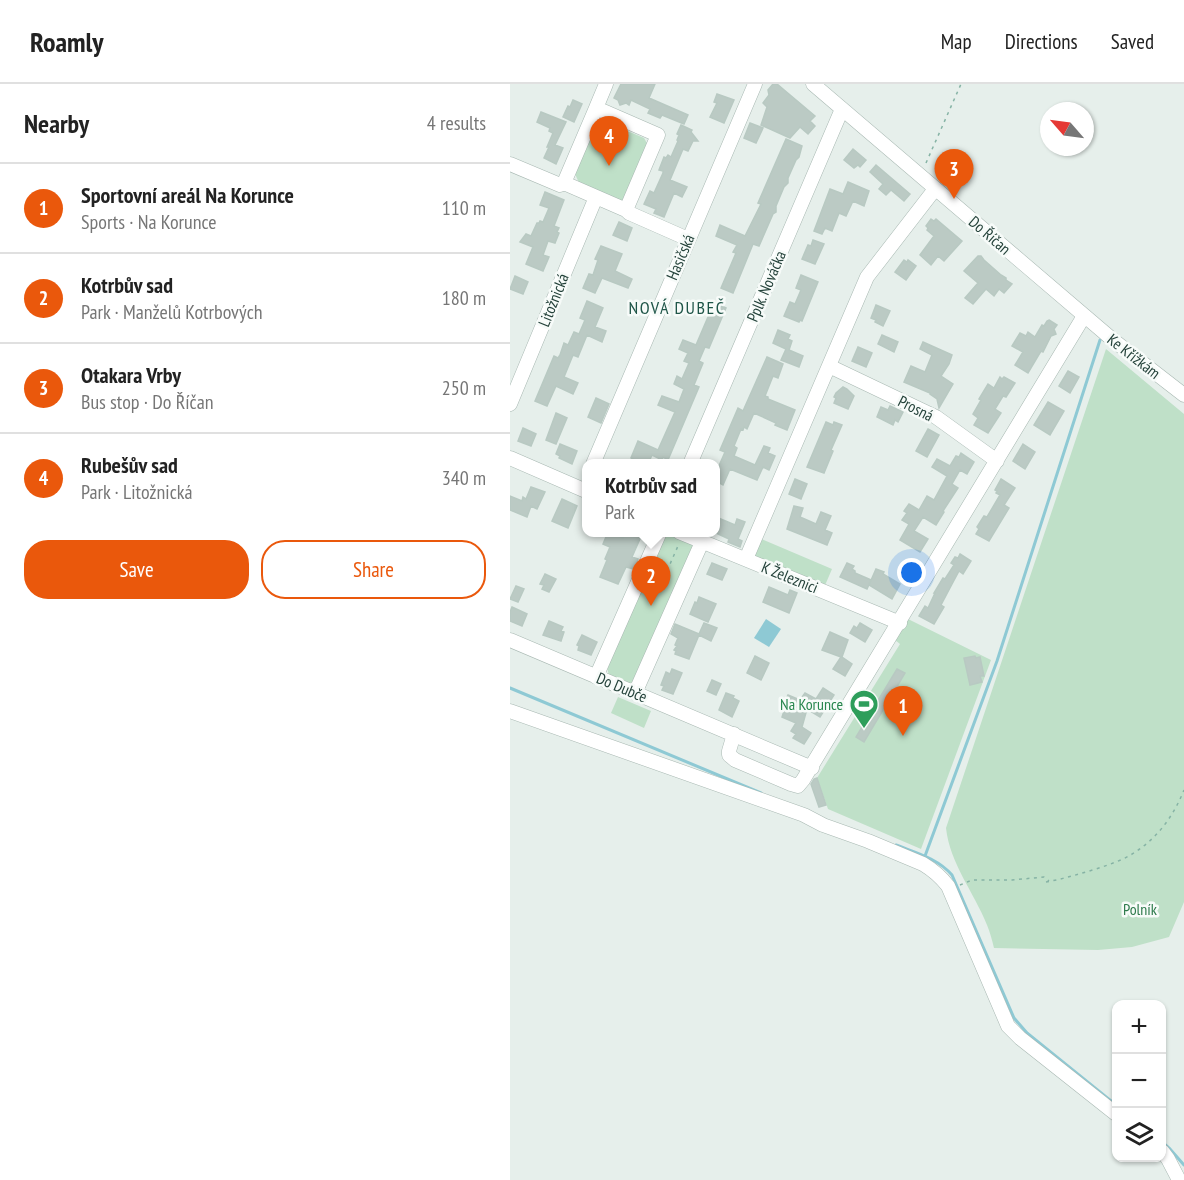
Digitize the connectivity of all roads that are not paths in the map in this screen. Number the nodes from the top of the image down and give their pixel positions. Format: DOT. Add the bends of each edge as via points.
graph roads {
  1 [pos="606,84"];
  2 [pos="755,84"];
  3 [pos="813,84"];
  4 [pos="596,108"];
  5 [pos="842,110"];
  6 [pos="510,164"];
  7 [pos="564,183"];
  8 [pos="935,189"];
  9 [pos="596,197"];
  10 [pos="626,210"];
  11 [pos="688,239"];
  12 [pos="1084,316"];
  13 [pos="829,366"];
  14 [pos="1184,396"];
  15 [pos="510,404"];
  16 [pos="510,458"];
  17 [pos="595,459"];
  18 [pos="692,459"];
  19 [pos="998,461"];
  20 [pos="582,486"];
  21 [pos="658,537"];
  22 [pos="690,537"];
  23 [pos="702,542"];
  24 [pos="746,559"];
  25 [pos="900,623"];
  26 [pos="510,640"];
  27 [pos="596,677"];
  28 [pos="635,693"];
  29 [pos="510,711"];
  30 [pos="734,734"];
  31 [pos="812,768"];
  32 [pos="1112,1111"];
  33 [pos="1166,1157"];
  34 [pos="1179,1180"];
  1 -- 4 [label="street"];
  2 -- 11 [label="street, Hasičská"];
  3 -- 5 [label="street, Do Říčan"];
  4 -- 7 [label="street"];
  4 -- 10 [label="street" via="658,135"];
  5 -- 8 [label="street, Do Říčan"];
  5 -- 18 [label="street, Pplk. Nováčka"];
  6 -- 7 [label="street"];
  7 -- 9 [label="street"];
  8 -- 12 [label="street, Do Říčan"];
  8 -- 13 [label="street" via="867,277"];
  9 -- 10 [label="street"];
  9 -- 15 [label="street, Litožnická"];
  10 -- 11 [label="street"];
  11 -- 17 [label="street, Hasičská"];
  12 -- 14 [label="street, Ke Křížkám"];
  12 -- 19 [label="street"];
  13 -- 19 [label="street, Prosná" via="936,417"];
  13 -- 24 [label="street"];
  16 -- 20 [label="street"];
  19 -- 25 [label="street"];
  21 -- 27 [label="street"];
  22 -- 23 [label="street, K Železnici"];
  23 -- 24 [label="street, K Železnici"];
  23 -- 28 [label="street"];
  24 -- 25 [label="street, K Železnici"];
  25 -- 31 [label="street"];
  26 -- 27 [label="street, Do Dubče"];
  27 -- 28 [label="street, Do Dubče"];
  28 -- 30 [label="street, Do Dubče"];
  29 -- 32 [label="street" via="804,815 931,869 948,886 1008,1026"];
  30 -- 31 [label="street, Do Dubče"];
  30 -- 31 [label="street" via="729,755 735,760 798,786"];
  33 -- 34 [label="street"];
}
